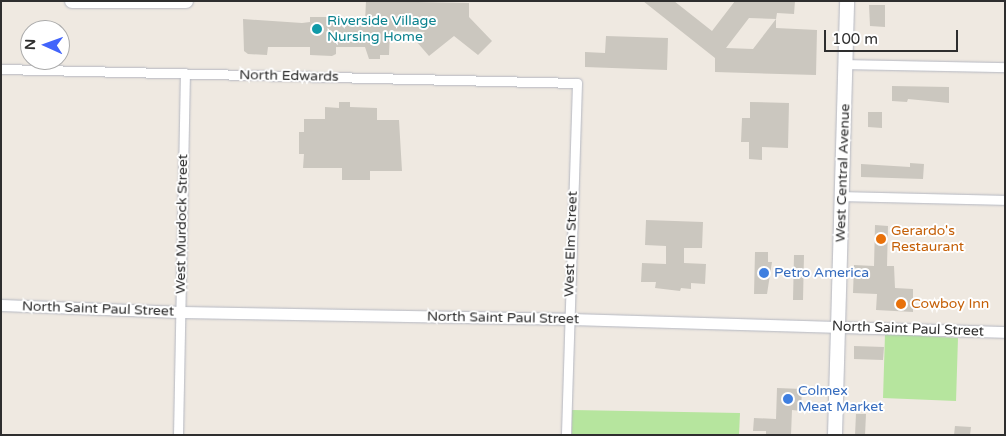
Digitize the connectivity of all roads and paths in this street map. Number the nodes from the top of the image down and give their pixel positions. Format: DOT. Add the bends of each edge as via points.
graph roads {
  1 [pos="72,1"];
  2 [pos="186,1"];
  3 [pos="847,1"];
  4 [pos="846,64"];
  5 [pos="1005,67"];
  6 [pos="1,69"];
  7 [pos="185,74"];
  8 [pos="577,83"];
  9 [pos="842,196"];
  10 [pos="1005,200"];
  11 [pos="1,305"];
  12 [pos="181,312"];
  13 [pos="568,319"];
  14 [pos="838,327"];
  15 [pos="1005,332"];
  16 [pos="178,435"];
  17 [pos="566,435"];
  18 [pos="835,435"];
  1 -- 2 [label="main road"];
  3 -- 4 [label="main road, West Central Avenue"];
  4 -- 5 [label="street"];
  4 -- 9 [label="main road, West Central Avenue"];
  6 -- 7 [label="street, North Edwards"];
  7 -- 8 [label="street, North Edwards"];
  7 -- 12 [label="street, West Murdock Street"];
  8 -- 13 [label="street, West Elm Street"];
  9 -- 10 [label="street"];
  9 -- 14 [label="main road, West Central Avenue"];
  11 -- 12 [label="street, North Saint Paul Street"];
  12 -- 13 [label="street, North Saint Paul Street"];
  12 -- 16 [label="street, West Murdock Street"];
  13 -- 14 [label="street, North Saint Paul Street"];
  13 -- 17 [label="street, West Elm Street"];
  14 -- 15 [label="street, North Saint Paul Street"];
  14 -- 18 [label="main road, West Central Avenue"];
}
